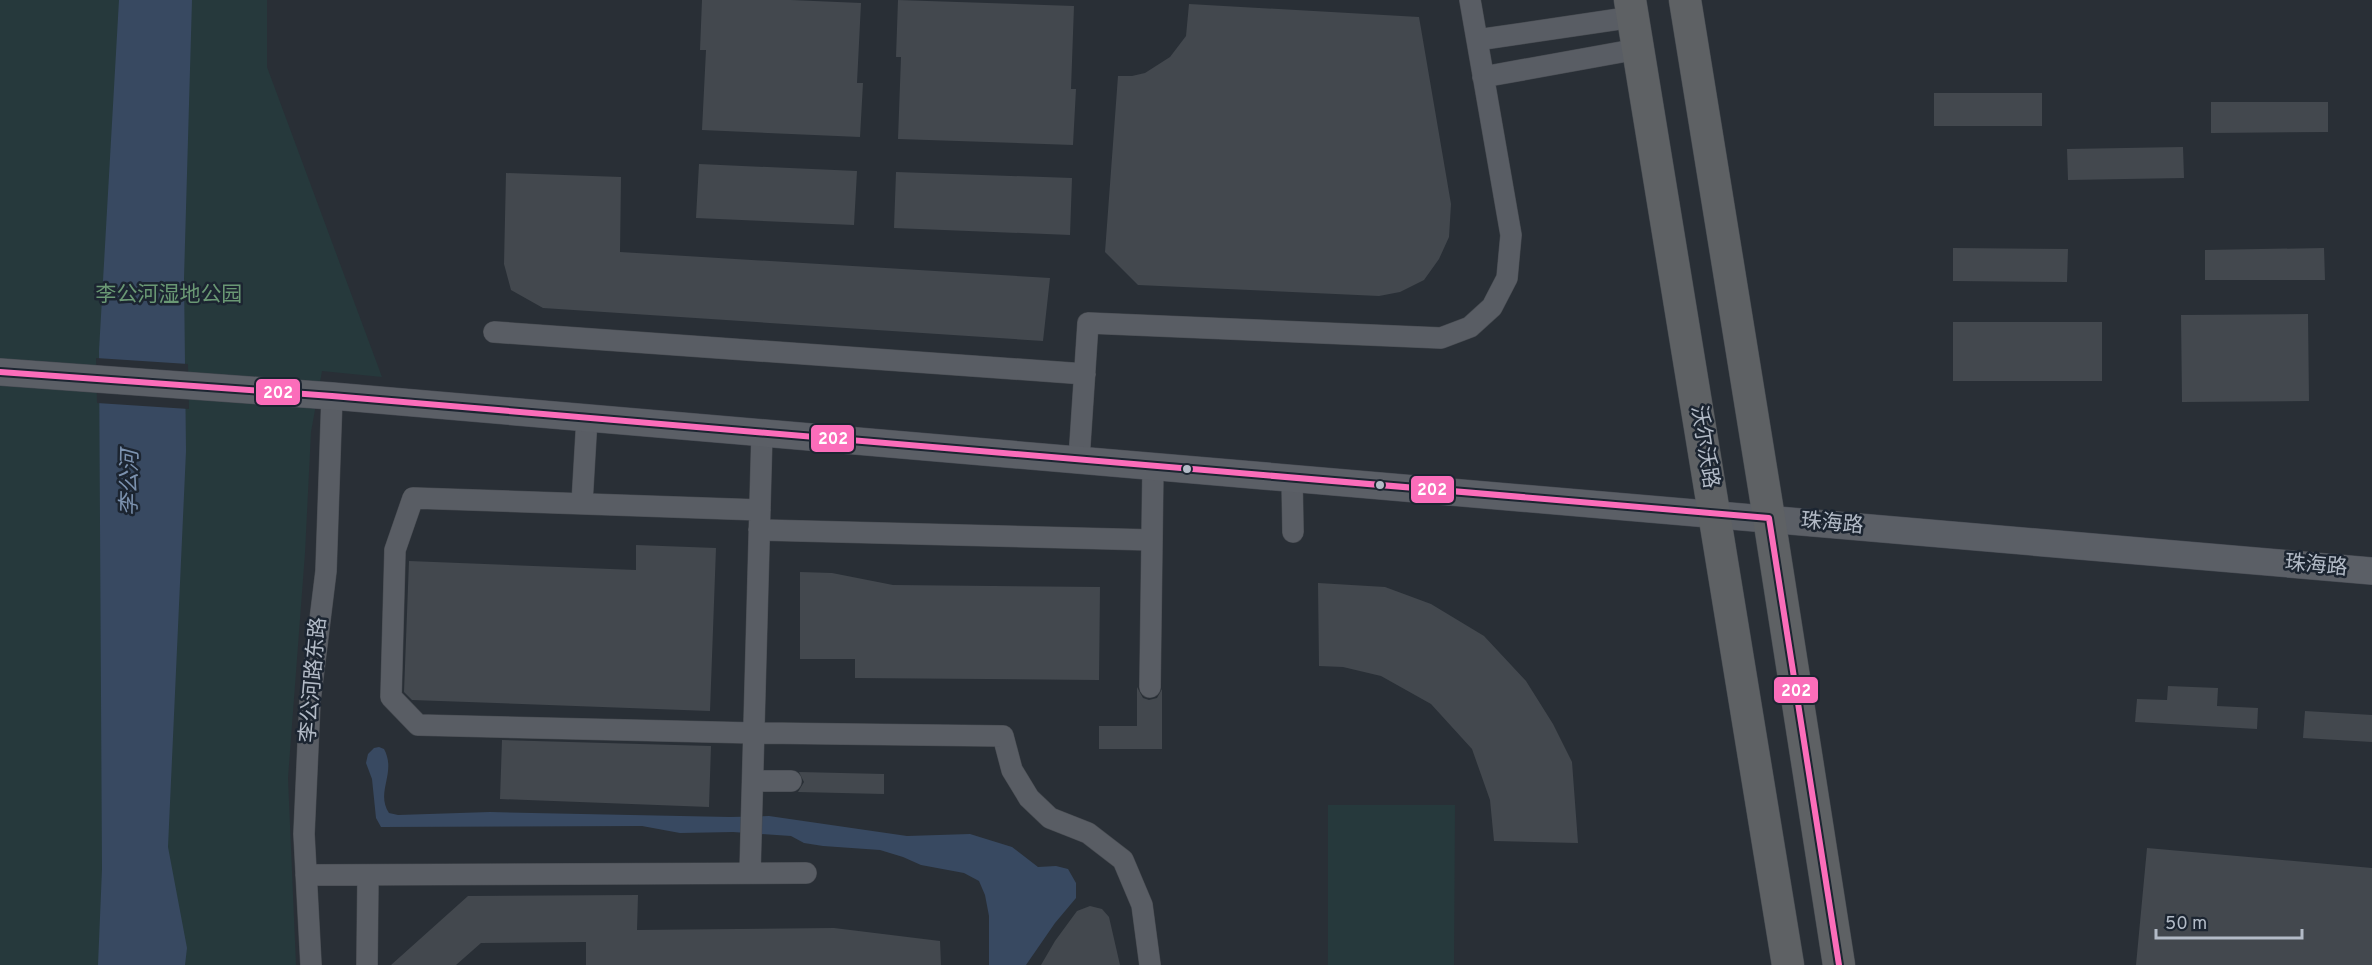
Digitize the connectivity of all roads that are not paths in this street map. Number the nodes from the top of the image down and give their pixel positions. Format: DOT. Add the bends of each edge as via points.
graph roads {
  1 [pos="1470,0"];
  2 [pos="1685,0"];
  3 [pos="1631,8"];
  4 [pos="1477,39"];
  5 [pos="1638,49"];
  6 [pos="1483,76"];
  7 [pos="494,332"];
  8 [pos="7,373"];
  9 [pos="1085,374"];
  10 [pos="332,396"];
  11 [pos="587,418"];
  12 [pos="762,432"];
  13 [pos="1078,459"];
  14 [pos="1153,465"];
  15 [pos="1292,478"];
  16 [pos="582,503"];
  17 [pos="1715,514"];
  18 [pos="1769,518"];
  19 [pos="760,520"];
  20 [pos="1293,532"];
  21 [pos="1152,540"];
  22 [pos="2372,571"];
  23 [pos="1150,687"];
  24 [pos="754,734"];
  25 [pos="753,781"];
  26 [pos="791,782"];
  27 [pos="750,873"];
  28 [pos="806,873"];
  29 [pos="306,875"];
  30 [pos="368,875"];
  31 [pos="311,965"];
  32 [pos="368,965"];
  33 [pos="1150,965"];
  34 [pos="1788,965"];
  35 [pos="1839,965"];
  1 -- 4 [label="street"];
  2 -- 18 [label="highway"];
  3 -- 4 [label="street"];
  3 -- 5 [label="highway, 沃尔沃路"];
  4 -- 6 [label="street"];
  5 -- 6 [label="street"];
  5 -- 17 [label="highway, 沃尔沃路"];
  6 -- 9 [label="street" via="1511,235 1507,278 1492,307 1470,327 1442,338 1088,323"];
  7 -- 9 [label="street"];
  8 -- 10 [label="main road, 珠海路"];
  9 -- 13 [label="street"];
  10 -- 11 [label="main road, 珠海路"];
  10 -- 29 [label="street, 李公河路东路" via="326,571 310,701"];
  11 -- 12 [label="main road, 珠海路"];
  11 -- 16 [label="street"];
  12 -- 13 [label="main road, 珠海路"];
  12 -- 19 [label="street"];
  13 -- 14 [label="main road, 珠海路"];
  14 -- 15 [label="main road, 珠海路"];
  14 -- 21 [label="street"];
  15 -- 17 [label="main road, 珠海路"];
  15 -- 20 [label="street"];
  16 -- 19 [label="street"];
  16 -- 24 [label="street" via="412,498 395,550 391,697 418,725"];
  17 -- 18 [label="main road, 珠海路"];
  17 -- 34 [label="highway, 沃尔沃路"];
  18 -- 22 [label="main road, 珠海路"];
  18 -- 35 [label="highway"];
  19 -- 21 [label="street"];
  19 -- 24 [label="street"];
  21 -- 23 [label="street"];
  24 -- 25 [label="street"];
  24 -- 33 [label="street" via="1003,736 1012,770 1029,798 1050,818 1088,833 1123,860 1142,905"];
  25 -- 26 [label="street"];
  25 -- 27 [label="street"];
  27 -- 28 [label="street"];
  27 -- 30 [label="street"];
  29 -- 30 [label="street"];
  29 -- 31 [label="street, 李公河路东路"];
  30 -- 32 [label="street"];
}
